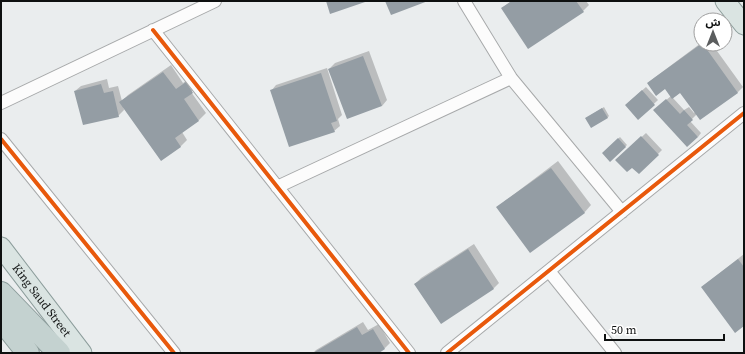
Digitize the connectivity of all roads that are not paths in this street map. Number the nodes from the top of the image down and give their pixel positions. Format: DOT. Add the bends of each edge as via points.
graph roads {
  1 [pos="215,1"];
  2 [pos="464,1"];
  3 [pos="725,1"];
  4 [pos="744,25"];
  5 [pos="153,30"];
  6 [pos="511,78"];
  7 [pos="1,103"];
  8 [pos="744,114"];
  9 [pos="1,139"];
  10 [pos="277,187"];
  11 [pos="622,212"];
  12 [pos="1,247"];
  13 [pos="549,271"];
  14 [pos="1,293"];
  15 [pos="1,319"];
  16 [pos="28,353"];
  17 [pos="58,353"];
  18 [pos="82,353"];
  19 [pos="174,353"];
  20 [pos="409,353"];
  21 [pos="447,353"];
  22 [pos="615,353"];
  1 -- 5 [label="street"];
  2 -- 6 [label="street"];
  3 -- 4 [label="main road"];
  5 -- 7 [label="street"];
  5 -- 10 [label="street"];
  6 -- 10 [label="street"];
  6 -- 11 [label="street"];
  8 -- 11 [label="street"];
  9 -- 19 [label="street"];
  10 -- 20 [label="street"];
  11 -- 13 [label="street"];
  12 -- 18 [label="main road, King Saud Street"];
  13 -- 21 [label="street"];
  13 -- 22 [label="street"];
  14 -- 17 [label="highway"];
  15 -- 16 [label="highway"];
}
